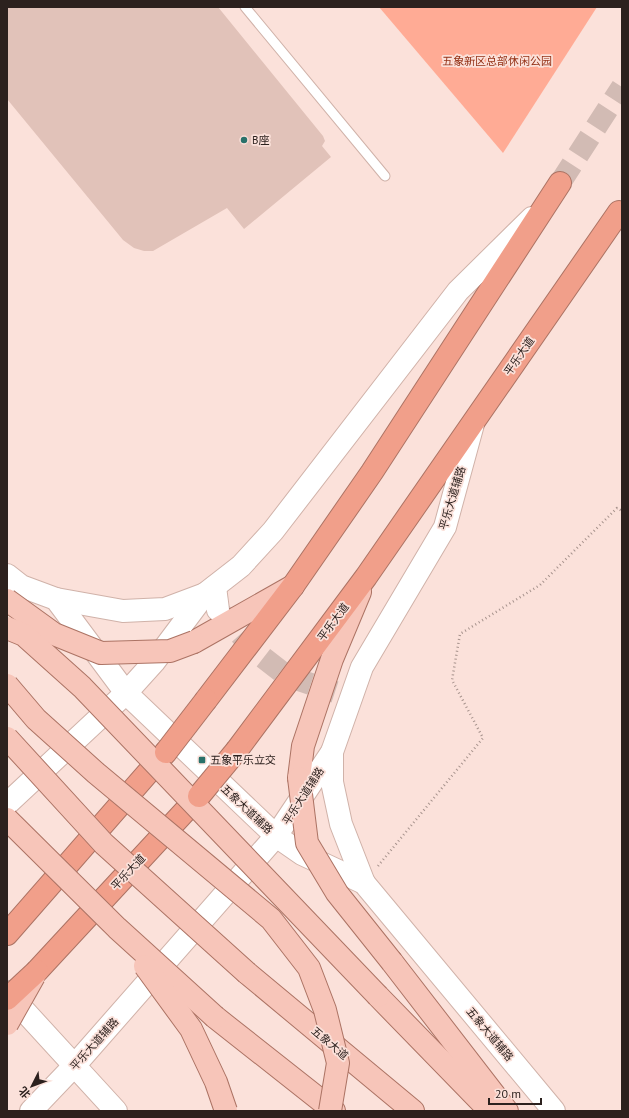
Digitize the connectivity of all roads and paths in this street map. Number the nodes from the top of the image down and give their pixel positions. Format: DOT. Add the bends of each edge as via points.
graph roads {
  1 [pos="245,7"];
  2 [pos="385,176"];
  3 [pos="560,183"];
  4 [pos="545,205"];
  5 [pos="619,212"];
  6 [pos="474,421"];
  7 [pos="622,510"];
  8 [pos="7,575"];
  9 [pos="366,577"];
  10 [pos="293,586"];
  11 [pos="213,597"];
  12 [pos="56,599"];
  13 [pos="7,600"];
  14 [pos="7,628"];
  15 [pos="7,685"];
  16 [pos="126,694"];
  17 [pos="7,738"];
  18 [pos="332,752"];
  19 [pos="8,817"];
  20 [pos="276,836"];
  21 [pos="364,883"];
  22 [pos="116,928"];
  23 [pos="7,934"];
  24 [pos="37,971"];
  25 [pos="7,992"];
  26 [pos="7,999"];
  27 [pos="7,1024"];
  28 [pos="74,1066"];
  29 [pos="31,1111"];
  30 [pos="116,1111"];
  31 [pos="226,1111"];
  32 [pos="330,1111"];
  33 [pos="334,1111"];
  34 [pos="413,1111"];
  35 [pos="490,1111"];
  36 [pos="506,1111"];
  37 [pos="554,1111"];
  1 -- 2 [label="lane"];
  3 -- 4 [label="highway"];
  4 -- 10 [label="highway" via="372,472"];
  4 -- 11 [label="street" via="458,291 273,531"];
  5 -- 6 [label="highway, 平乐大道"];
  6 -- 9 [label="highway, 平乐大道"];
  6 -- 18 [label="street, 平乐大道辅路" via="445,527 362,667 344,692"];
  7 -- 21 [label="path" via="617,508 540,585 460,634 452,680 483,738"];
  8 -- 12 [label="street" via="21,586"];
  9 -- 24 [label="highway, 平乐大道, bridge" via="237,750 199,796"];
  9 -- 36 [label="main road, bridge" via="332,659 303,746 299,778 307,843 337,893"];
  10 -- 13 [label="main road, bridge" via="194,642 170,650 101,653 54,634"];
  10 -- 23 [label="highway, bridge" via="166,752"];
  11 -- 12 [label="street" via="166,610 123,611"];
  11 -- 16 [label="street"];
  12 -- 16 [label="street, 五象大道辅路"];
  14 -- 35 [label="main road, bridge" via="24,635 82,687"];
  15 -- 32 [label="main road, bridge" via="36,719 96,773 271,919 309,968 325,1010 338,1063"];
  16 -- 19 [label="street"];
  16 -- 20 [label="street, 五象大道辅路"];
  17 -- 34 [label="main road, 五象大道, bridge" via="104,844 247,973"];
  18 -- 20 [label="street, 平乐大道辅路"];
  18 -- 21 [label="street" via="332,782 342,824"];
  19 -- 22 [label="main road, bridge"];
  20 -- 21 [label="street, 五象大道辅路" via="302,854"];
  20 -- 28 [label="street, 平乐大道辅路"];
  21 -- 37 [label="street, 五象大道辅路"];
  22 -- 31 [label="main road, bridge" via="191,1029 216,1082"];
  22 -- 33 [label="main road, bridge" via="215,1017"];
  24 -- 26 [label="highway, 平乐大道, bridge"];
  24 -- 27 [label="main road, bridge"];
  25 -- 28 [label="street"];
  28 -- 29 [label="street, 平乐大道辅路"];
  28 -- 30 [label="street"];
}
